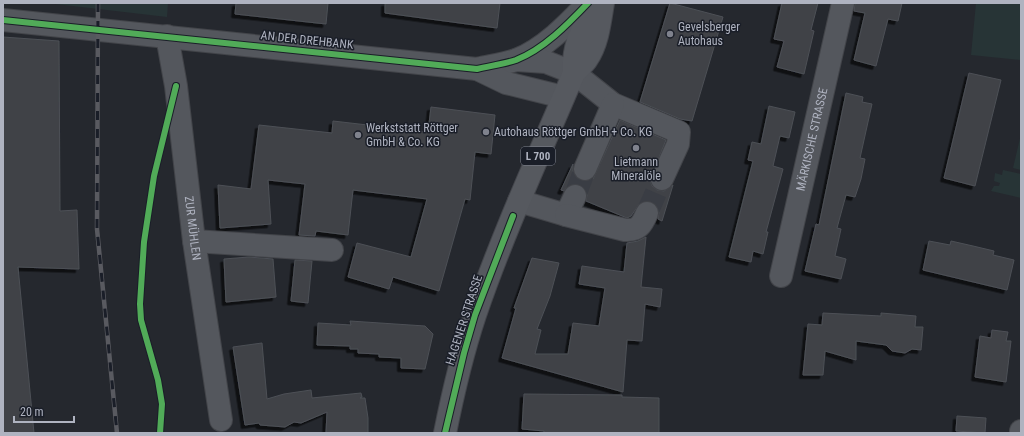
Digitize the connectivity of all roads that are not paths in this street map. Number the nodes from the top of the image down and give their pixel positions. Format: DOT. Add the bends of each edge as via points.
graph roads {
  1 [pos="588,3"];
  2 [pos="596,3"];
  3 [pos="603,3"];
  4 [pos="843,3"];
  5 [pos="3,20"];
  6 [pos="168,36"];
  7 [pos="516,60"];
  8 [pos="477,69"];
  9 [pos="574,73"];
  10 [pos="563,97"];
  11 [pos="613,104"];
  12 [pos="585,169"];
  13 [pos="662,179"];
  14 [pos="519,201"];
  15 [pos="647,213"];
  16 [pos="194,241"];
  17 [pos="332,250"];
  18 [pos="780,276"];
  19 [pos="221,420"];
  20 [pos="445,433"];
  1 -- 7 [label="street, AN DER DREHBANK" via="557,32 533,51"];
  2 -- 9 [label="main road, HAGENER STRASSE / L 700" via="577,40 573,58"];
  3 -- 9 [label="main road, HAGENER STRASSE / L 700" via="600,27 593,46 587,59"];
  4 -- 18 [label="street, MÄRKISCHE STRASSE"];
  5 -- 6 [label="street, AN DER DREHBANK"];
  6 -- 8 [label="street, AN DER DREHBANK"];
  6 -- 16 [label="street, ZUR MÜHLEN"];
  7 -- 8 [label="street, AN DER DREHBANK"];
  7 -- 9 [label="street, AN DER DREHBANK" via="546,62"];
  8 -- 10 [label="street, AN DER DREHBANK" via="506,83"];
  9 -- 10 [label="main road, HAGENER STRASSE / L 700"];
  9 -- 11 [label="street, AN DER DREHBANK"];
  10 -- 14 [label="main road, HAGENER STRASSE / L 700"];
  11 -- 12 [label="street"];
  11 -- 13 [label="street, AN DER DREHBANK" via="679,132 678,144"];
  14 -- 15 [label="street" via="571,205 625,230 634,231 642,225"];
  14 -- 20 [label="main road, HAGENER STRASSE / L 700" via="475,315"];
  16 -- 17 [label="street"];
  16 -- 19 [label="street, ZUR MÜHLEN"];
}
